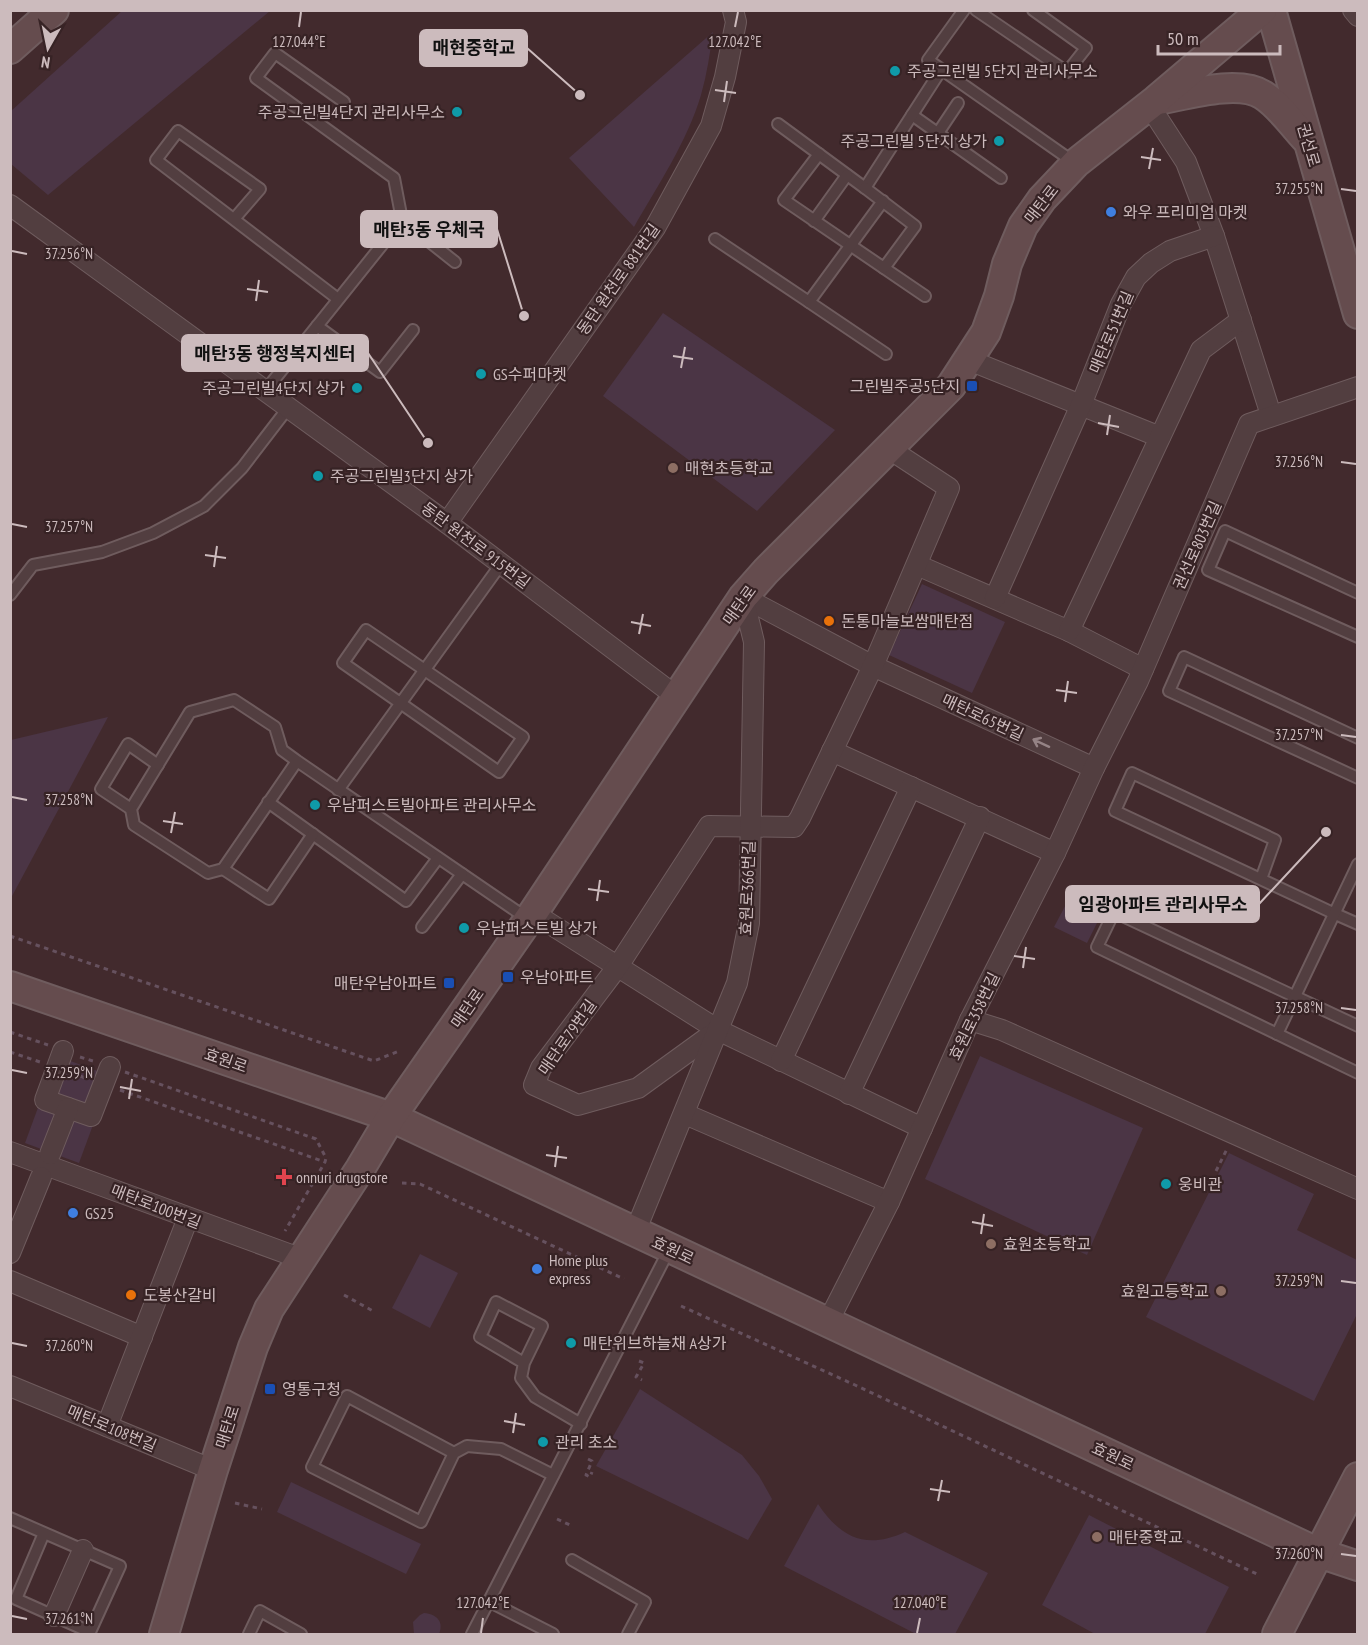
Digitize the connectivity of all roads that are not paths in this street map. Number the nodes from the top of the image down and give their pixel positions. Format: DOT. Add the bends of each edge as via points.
graph roads {
  1 [pos="54,10"];
  2 [pos="734,10"];
  3 [pos="964,10"];
  4 [pos="976,10"];
  5 [pos="1033,10"];
  6 [pos="1262,10"];
  7 [pos="1270,10"];
  8 [pos="1353,10"];
  9 [pos="1358,16"];
  10 [pos="10,49"];
  11 [pos="941,70"];
  12 [pos="344,102"];
  13 [pos="958,103"];
  14 [pos="1153,103"];
  15 [pos="912,115"];
  16 [pos="778,124"];
  17 [pos="938,133"];
  18 [pos="1308,141"];
  19 [pos="819,154"];
  20 [pos="1076,163"];
  21 [pos="847,175"];
  22 [pos="1001,178"];
  23 [pos="865,188"];
  24 [pos="883,201"];
  25 [pos="10,206"];
  26 [pos="234,219"];
  27 [pos="402,220"];
  28 [pos="814,221"];
  29 [pos="1214,236"];
  30 [pos="715,239"];
  31 [pos="850,245"];
  32 [pos="455,262"];
  33 [pos="884,268"];
  34 [pos="925,296"];
  35 [pos="338,299"];
  36 [pos="809,302"];
  37 [pos="1358,314"];
  38 [pos="1241,320"];
  39 [pos="317,326"];
  40 [pos="413,330"];
  41 [pos="886,354"];
  42 [pos="969,360"];
  43 [pos="1358,387"];
  44 [pos="265,391"];
  45 [pos="1080,405"];
  46 [pos="288,408"];
  47 [pos="1271,415"];
  48 [pos="1160,437"];
  49 [pos="888,448"];
  50 [pos="447,523"];
  51 [pos="501,564"];
  52 [pos="917,565"];
  53 [pos="1358,593"];
  54 [pos="10,595"];
  55 [pos="743,597"];
  56 [pos="995,598"];
  57 [pos="1069,632"];
  58 [pos="1358,637"];
  59 [pos="873,666"];
  60 [pos="1143,669"];
  61 [pos="424,671"];
  62 [pos="677,697"];
  63 [pos="400,704"];
  64 [pos="1358,738"];
  65 [pos="832,751"];
  66 [pos="297,761"];
  67 [pos="158,765"];
  68 [pos="1094,768"];
  69 [pos="1358,778"];
  70 [pos="911,786"];
  71 [pos="338,789"];
  72 [pos="268,802"];
  73 [pos="131,809"];
  74 [pos="980,818"];
  75 [pos="749,826"];
  76 [pos="313,834"];
  77 [pos="1055,853"];
  78 [pos="438,858"];
  79 [pos="1358,864"];
  80 [pos="223,869"];
  81 [pos="462,874"];
  82 [pos="1355,877"];
  83 [pos="1261,879"];
  84 [pos="1334,913"];
  85 [pos="530,916"];
  86 [pos="1358,924"];
  87 [pos="422,927"];
  88 [pos="618,966"];
  89 [pos="10,986"];
  90 [pos="1295,996"];
  91 [pos="970,1020"];
  92 [pos="1358,1026"];
  93 [pos="718,1030"];
  94 [pos="1277,1034"];
  95 [pos="60,1059"];
  96 [pos="781,1061"];
  97 [pos="1358,1073"];
  98 [pos="107,1076"];
  99 [pos="849,1094"];
  100 [pos="68,1108"];
  101 [pos="685,1114"];
  102 [pos="391,1117"];
  103 [pos="922,1128"];
  104 [pos="10,1152"];
  105 [pos="50,1154"];
  106 [pos="41,1177"];
  107 [pos="1358,1189"];
  108 [pos="889,1202"];
  109 [pos="188,1218"];
  110 [pos="635,1232"];
  111 [pos="670,1248"];
  112 [pos="10,1253"];
  113 [pos="302,1259"];
  114 [pos="10,1281"];
  115 [pos="828,1322"];
  116 [pos="142,1337"];
  117 [pos="524,1363"];
  118 [pos="10,1386"];
  119 [pos="581,1424"];
  120 [pos="107,1426"];
  121 [pos="454,1453"];
  122 [pos="213,1470"];
  123 [pos="553,1475"];
  124 [pos="1358,1478"];
  125 [pos="10,1518"];
  126 [pos="44,1533"];
  127 [pos="83,1550"];
  128 [pos="1319,1552"];
  129 [pos="572,1560"];
  130 [pos="1358,1566"];
  131 [pos="1358,1582"];
  132 [pos="488,1601"];
  133 [pos="54,1616"];
  134 [pos="164,1635"];
  135 [pos="249,1635"];
  136 [pos="301,1635"];
  137 [pos="472,1635"];
  138 [pos="553,1635"];
  139 [pos="628,1635"];
  140 [pos="1277,1635"];
  1 -- 10 [label="street"];
  2 -- 50 [label="street, 동탄 원천로 881번길" via="736,22 711,126 654,228"];
  3 -- 11 [label="lane" via="928,60"];
  4 -- 5 [label="lane" via="1067,72 1086,48"];
  6 -- 14 [label="street, 매탄로"];
  7 -- 18 [label="street, 권선로"];
  8 -- 9 [label="street"];
  11 -- 15 [label="lane"];
  11 -- 20 [label="lane"];
  12 -- 27 [label="lane" via="275,53 256,78 394,178"];
  13 -- 17 [label="lane"];
  14 -- 18 [label="street" via="1225,88 1251,90 1273,103"];
  14 -- 20 [label="street, 매탄로"];
  14 -- 29 [label="street" via="1186,162"];
  15 -- 17 [label="lane"];
  15 -- 23 [label="lane"];
  16 -- 19 [label="lane"];
  17 -- 22 [label="lane"];
  18 -- 37 [label="street, 권선로"];
  19 -- 21 [label="lane"];
  19 -- 28 [label="lane" via="784,200"];
  20 -- 42 [label="street, 매탄로" via="1023,226 986,332"];
  21 -- 23 [label="lane"];
  21 -- 28 [label="lane"];
  23 -- 24 [label="lane"];
  24 -- 31 [label="lane"];
  24 -- 33 [label="lane" via="915,226"];
  25 -- 44 [label="street, 동탄 원천로 915번길"];
  26 -- 26 [label="lane" via="156,159 178,131 261,189"];
  26 -- 35 [label="lane"];
  27 -- 32 [label="lane"];
  27 -- 35 [label="lane"];
  28 -- 31 [label="lane"];
  29 -- 38 [label="street"];
  29 -- 45 [label="street, 매탄로51번길" via="1170,251 1136,277"];
  30 -- 36 [label="lane"];
  31 -- 33 [label="lane"];
  31 -- 36 [label="lane"];
  33 -- 34 [label="lane"];
  35 -- 39 [label="lane"];
  36 -- 41 [label="lane"];
  38 -- 47 [label="street"];
  38 -- 48 [label="street" via="1202,350"];
  39 -- 40 [label="lane" via="380,372"];
  39 -- 44 [label="lane"];
  42 -- 45 [label="street"];
  42 -- 49 [label="street, 매탄로" via="951,386"];
  43 -- 47 [label="street, 권선로803번길"];
  44 -- 46 [label="street, 동탄 원천로 915번길"];
  45 -- 48 [label="street"];
  45 -- 56 [label="street, 매탄로51번길"];
  46 -- 50 [label="street, 동탄 원천로 915번길"];
  46 -- 54 [label="lane" via="242,468 204,506 153,533 102,552 33,565"];
  47 -- 60 [label="street, 권선로803번길" via="1250,424"];
  48 -- 57 [label="street"];
  49 -- 52 [label="street" via="949,488"];
  49 -- 55 [label="street, 매탄로"];
  50 -- 51 [label="street, 동탄 원천로 915번길"];
  51 -- 61 [label="lane"];
  51 -- 62 [label="street, 동탄 원천로 915번길"];
  52 -- 56 [label="street"];
  52 -- 59 [label="street"];
  53 -- 58 [label="lane" via="1226,531 1208,570"];
  55 -- 59 [label="street, 매탄로65번길"];
  55 -- 62 [label="street, 매탄로"];
  55 -- 75 [label="street, 효원로366번길" via="754,642"];
  56 -- 57 [label="street"];
  57 -- 60 [label="street"];
  59 -- 65 [label="street"];
  68 -- 59 [label="street, 매탄로65번길, one-way"];
  60 -- 68 [label="street, 권선로803번길"];
  61 -- 63 [label="lane"];
  61 -- 63 [label="lane" via="366,630 343,663"];
  61 -- 63 [label="lane" via="523,737 499,772"];
  62 -- 85 [label="street, 매탄로"];
  63 -- 71 [label="lane"];
  64 -- 69 [label="lane" via="1184,657 1169,691"];
  65 -- 70 [label="street"];
  65 -- 75 [label="street" via="794,827"];
  66 -- 67 [label="lane" via="282,750 275,727 234,700 190,712"];
  66 -- 71 [label="lane"];
  66 -- 72 [label="lane"];
  67 -- 73 [label="lane"];
  67 -- 73 [label="lane" via="128,744 102,789"];
  68 -- 77 [label="street, 효원로358번길"];
  70 -- 74 [label="street"];
  70 -- 96 [label="street"];
  71 -- 78 [label="lane"];
  72 -- 76 [label="lane"];
  72 -- 80 [label="lane"];
  73 -- 80 [label="lane" via="134,825 143,831 208,873"];
  74 -- 77 [label="street"];
  74 -- 99 [label="street"];
  75 -- 88 [label="street, 매탄로79번길" via="709,826"];
  75 -- 93 [label="street, 효원로366번길" via="749,923 737,983"];
  76 -- 78 [label="lane" via="406,901"];
  76 -- 80 [label="lane" via="269,899"];
  77 -- 91 [label="street, 효원로358번길"];
  78 -- 81 [label="lane"];
  79 -- 82 [label="lane"];
  81 -- 85 [label="lane"];
  81 -- 87 [label="lane"];
  82 -- 84 [label="lane"];
  83 -- 83 [label="lane" via="1114,811 1132,773 1275,840"];
  83 -- 84 [label="lane"];
  84 -- 86 [label="lane"];
  84 -- 90 [label="lane"];
  85 -- 88 [label="street"];
  85 -- 102 [label="street, 매탄로"];
  88 -- 93 [label="street"];
  88 -- 93 [label="street, 매탄로79번길" via="541,1068 534,1085 578,1105 638,1088"];
  89 -- 102 [label="street, 효원로"];
  90 -- 92 [label="lane"];
  90 -- 94 [label="lane"];
  90 -- 94 [label="lane" via="1114,912 1105,929 1097,947"];
  91 -- 103 [label="street, 효원로358번길"];
  91 -- 107 [label="street" via="1002,1030"];
  93 -- 96 [label="street"];
  93 -- 101 [label="street, 효원로366번길"];
  94 -- 97 [label="lane"];
  95 -- 100 [label="street" via="45,1100"];
  96 -- 99 [label="street"];
  98 -- 100 [label="street" via="91,1116"];
  99 -- 103 [label="street"];
  100 -- 105 [label="street"];
  101 -- 108 [label="street"];
  101 -- 110 [label="street, 효원로366번길"];
  102 -- 110 [label="street, 효원로"];
  102 -- 113 [label="street, 매탄로"];
  103 -- 108 [label="street, 효원로358번길"];
  104 -- 109 [label="street, 매탄로100번길"];
  106 -- 112 [label="street"];
  108 -- 115 [label="street, 효원로358번길"];
  109 -- 113 [label="street, 매탄로100번길"];
  109 -- 116 [label="street"];
  110 -- 111 [label="street, 효원로"];
  111 -- 115 [label="street, 효원로"];
  111 -- 119 [label="lane"];
  113 -- 122 [label="street, 매탄로" via="269,1309"];
  114 -- 116 [label="street"];
  115 -- 128 [label="street, 효원로"];
  116 -- 120 [label="street"];
  117 -- 117 [label="lane" via="542,1326 496,1302 480,1337"];
  117 -- 119 [label="lane" via="521,1378 536,1397"];
  118 -- 120 [label="street, 매탄로108번길"];
  119 -- 123 [label="lane"];
  120 -- 122 [label="street, 매탄로108번길"];
  121 -- 121 [label="lane" via="421,1522 312,1467 347,1395"];
  121 -- 123 [label="lane" via="467,1446 501,1449"];
  122 -- 134 [label="street, 매탄로"];
  123 -- 132 [label="lane"];
  124 -- 128 [label="street"];
  125 -- 126 [label="lane"];
  126 -- 127 [label="lane"];
  126 -- 133 [label="lane" via="16,1599"];
  127 -- 133 [label="street"];
  127 -- 133 [label="lane" via="120,1566 90,1632"];
  128 -- 130 [label="street, 효원로"];
  128 -- 131 [label="street, 효원로"];
  128 -- 140 [label="street"];
  129 -- 139 [label="lane" via="645,1602"];
  132 -- 137 [label="lane"];
  132 -- 138 [label="lane"];
  135 -- 136 [label="lane" via="260,1611"];
}
